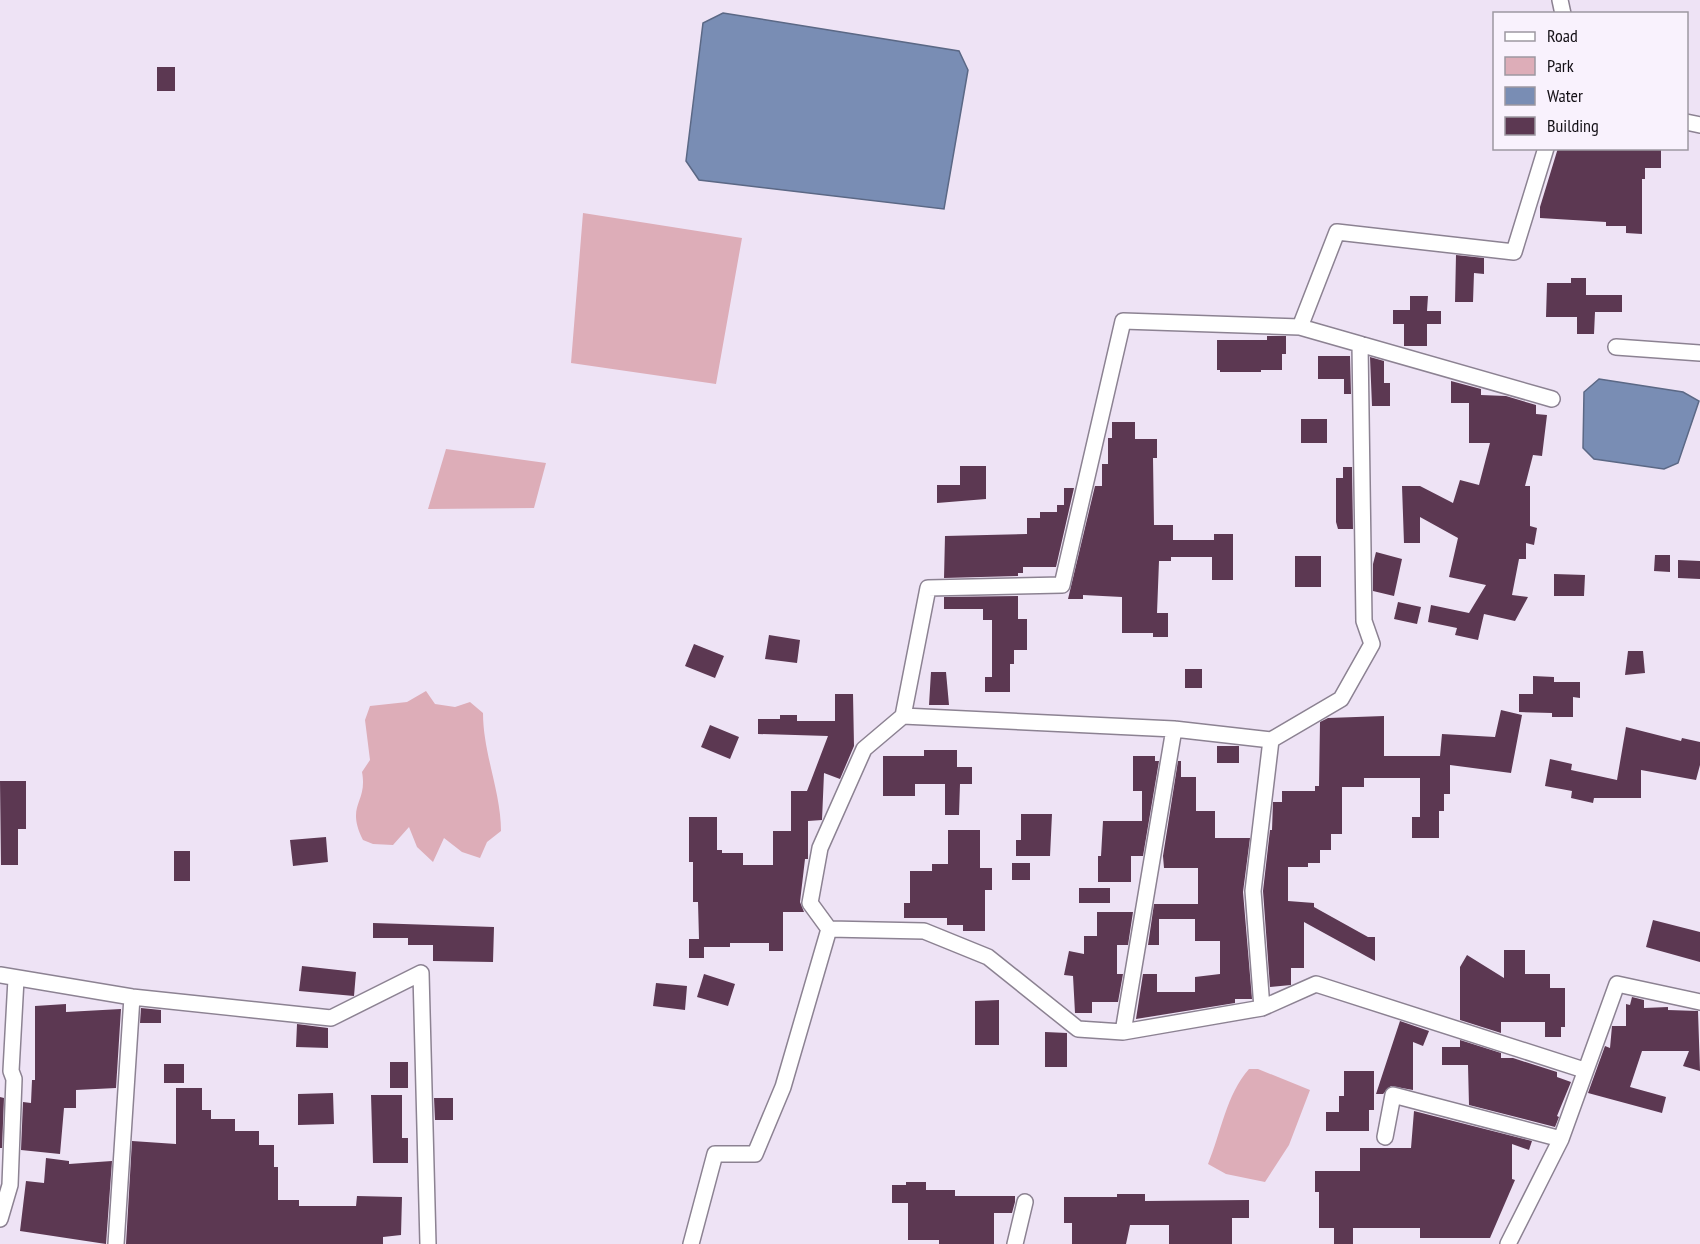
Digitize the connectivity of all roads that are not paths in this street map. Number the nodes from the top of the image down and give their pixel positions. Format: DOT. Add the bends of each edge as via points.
graph roads {
  1 [pos="1545,150"];
  2 [pos="1300,327"];
  3 [pos="1360,344"];
  4 [pos="1616,348"];
  5 [pos="1700,353"];
  6 [pos="1552,399"];
  7 [pos="903,716"];
  8 [pos="1174,729"];
  9 [pos="1271,740"];
  10 [pos="829,929"];
  11 [pos="0,975"];
  12 [pos="16,980"];
  13 [pos="132,998"];
  14 [pos="1700,1002"];
  15 [pos="1262,1008"];
  16 [pos="1123,1032"];
  17 [pos="1584,1070"];
  18 [pos="1385,1137"];
  19 [pos="1561,1139"];
  20 [pos="1025,1202"];
  21 [pos="0,1219"];
  22 [pos="116,1244"];
  23 [pos="428,1244"];
  24 [pos="691,1244"];
  25 [pos="1015,1244"];
  26 [pos="1508,1244"];
  1 -- 2 [label="street" via="1514,252 1336,232"];
  2 -- 3 [label="street"];
  2 -- 7 [label="street" via="1123,321 1062,585 928,588"];
  3 -- 6 [label="street"];
  3 -- 9 [label="street" via="1364,621 1372,644 1341,699"];
  4 -- 5 [label="street"];
  7 -- 8 [label="street"];
  7 -- 10 [label="street" via="864,749 820,848 810,903"];
  8 -- 9 [label="street"];
  8 -- 16 [label="street"];
  9 -- 15 [label="street" via="1253,891"];
  10 -- 16 [label="street" via="924,931 988,957 1078,1029"];
  10 -- 24 [label="street" via="783,1087 755,1154 715,1154"];
  11 -- 12 [label="street"];
  12 -- 13 [label="street"];
  12 -- 21 [label="street" via="10,1071 14,1079 10,1185"];
  13 -- 22 [label="street"];
  13 -- 23 [label="street" via="331,1018 422,973"];
  14 -- 17 [label="street" via="1617,984"];
  15 -- 16 [label="street"];
  15 -- 17 [label="street" via="1316,984"];
  17 -- 19 [label="street"];
  18 -- 19 [label="street" via="1393,1095"];
  19 -- 26 [label="street"];
  20 -- 25 [label="street"];
}
